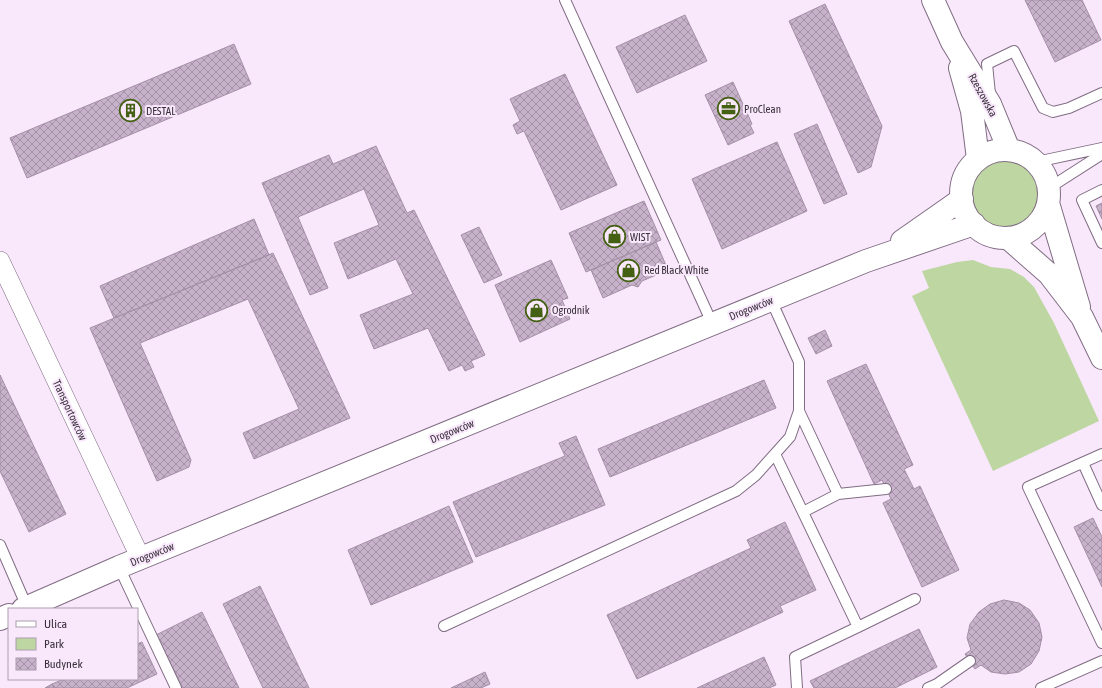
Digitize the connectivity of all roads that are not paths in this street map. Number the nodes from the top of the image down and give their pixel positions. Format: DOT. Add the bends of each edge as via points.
graph roads {
  1 [pos="565,0"];
  2 [pos="933,0"];
  3 [pos="952,42"];
  4 [pos="1102,93"];
  5 [pos="990,104"];
  6 [pos="1102,148"];
  7 [pos="1009,150"];
  8 [pos="1102,154"];
  9 [pos="978,159"];
  10 [pos="1036,162"];
  11 [pos="1102,190"];
  12 [pos="1048,195"];
  13 [pos="962,199"];
  14 [pos="974,224"];
  15 [pos="1008,238"];
  16 [pos="1102,243"];
  17 [pos="881,255"];
  18 [pos="0,261"];
  19 [pos="771,300"];
  20 [pos="1082,318"];
  21 [pos="712,323"];
  22 [pos="1102,358"];
  23 [pos="799,410"];
  24 [pos="775,454"];
  25 [pos="1102,454"];
  26 [pos="1082,463"];
  27 [pos="886,490"];
  28 [pos="838,494"];
  29 [pos="1102,505"];
  30 [pos="803,512"];
  31 [pos="0,545"];
  32 [pos="141,559"];
  33 [pos="119,568"];
  34 [pos="915,599"];
  35 [pos="19,608"];
  36 [pos="25,608"];
  37 [pos="1098,624"];
  38 [pos="444,626"];
  39 [pos="858,627"];
  40 [pos="1102,643"];
  41 [pos="970,661"];
  42 [pos="1102,661"];
  43 [pos="176,688"];
  44 [pos="797,688"];
  45 [pos="928,688"];
  46 [pos="1041,688"];
  1 -- 21 [label="lane"];
  2 -- 3 [label="street, Rzeszowska"];
  3 -- 5 [label="street, Rzeszowska"];
  3 -- 9 [label="street, Rzeszowska" via="972,111"];
  4 -- 5 [label="lane" via="1072,112 1053,112 1043,108 1014,51 987,64"];
  5 -- 7 [label="street, Rzeszowska"];
  6 -- 10 [label="lane"];
  7 -- 9 [label="street" via="995,151"];
  7 -- 10 [label="street" via="1024,154"];
  8 -- 12 [label="lane"];
  9 -- 13 [label="street" via="967,173 963,183"];
  10 -- 12 [label="street" via="1044,174"];
  11 -- 16 [label="lane" via="1082,200"];
  12 -- 15 [label="street" via="1044,215 1032,229"];
  12 -- 20 [label="street"];
  13 -- 14 [label="street" via="964,210"];
  13 -- 17 [label="street, Drogowców"];
  14 -- 15 [label="street" via="990,234"];
  14 -- 17 [label="street, Drogowców"];
  15 -- 20 [label="street" via="1049,274"];
  17 -- 19 [label="street, Drogowców"];
  18 -- 32 [label="street, Transportowców"];
  19 -- 21 [label="street, Drogowców"];
  19 -- 23 [label="lane" via="799,362"];
  20 -- 22 [label="street"];
  21 -- 32 [label="street, Drogowców"];
  23 -- 24 [label="lane" via="790,437"];
  23 -- 28 [label="lane"];
  24 -- 30 [label="lane"];
  24 -- 38 [label="lane" via="756,475 736,491"];
  25 -- 26 [label="lane"];
  26 -- 29 [label="lane"];
  26 -- 37 [label="lane" via="1028,487"];
  27 -- 28 [label="lane"];
  28 -- 30 [label="lane"];
  30 -- 39 [label="lane"];
  31 -- 35 [label="lane"];
  32 -- 33 [label="street, Drogowców"];
  33 -- 36 [label="street, Drogowców"];
  33 -- 43 [label="lane"];
  34 -- 39 [label="lane"];
  37 -- 40 [label="lane"];
  39 -- 44 [label="lane" via="795,657"];
  41 -- 45 [label="lane"];
  42 -- 46 [label="lane"];
}
